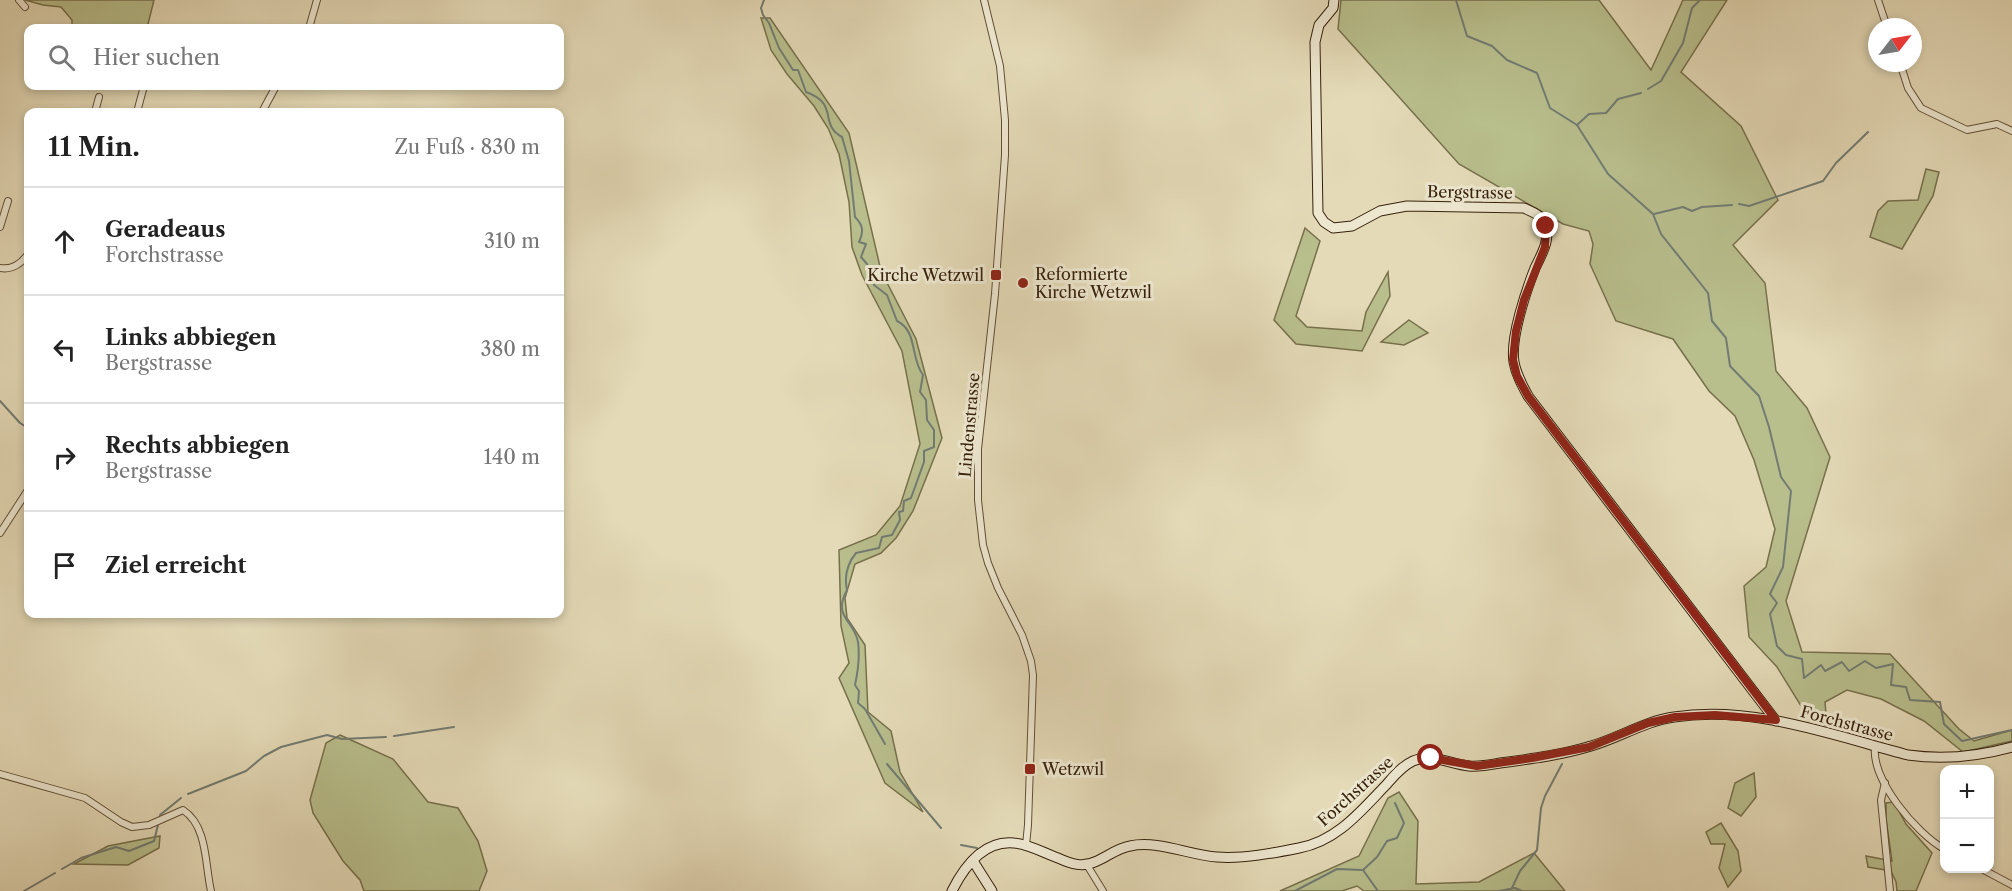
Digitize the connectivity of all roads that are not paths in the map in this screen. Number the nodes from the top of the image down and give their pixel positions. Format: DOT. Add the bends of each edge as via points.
graph roads {
  1 [pos="20,0"];
  2 [pos="317,0"];
  3 [pos="984,0"];
  4 [pos="1334,0"];
  5 [pos="1878,0"];
  6 [pos="25,7"];
  7 [pos="1884,18"];
  8 [pos="310,24"];
  9 [pos="1903,72"];
  10 [pos="143,90"];
  11 [pos="274,90"];
  12 [pos="99,97"];
  13 [pos="96,108"];
  14 [pos="138,108"];
  15 [pos="264,108"];
  16 [pos="2012,131"];
  17 [pos="8,201"];
  18 [pos="0,227"];
  19 [pos="24,260"];
  20 [pos="0,268"];
  21 [pos="24,496"];
  22 [pos="0,533"];
  23 [pos="1776,720"];
  24 [pos="2012,747"];
  25 [pos="1874,750"];
  26 [pos="0,774"];
  27 [pos="1885,783"];
  28 [pos="1026,846"];
  29 [pos="1940,846"];
  30 [pos="973,861"];
  31 [pos="1088,865"];
  32 [pos="1989,873"];
  33 [pos="2012,885"];
  34 [pos="211,891"];
  35 [pos="952,891"];
  36 [pos="992,891"];
  37 [pos="1103,891"];
  38 [pos="1890,891"];
  1 -- 6 [label="street"];
  2 -- 8 [label="street"];
  3 -- 28 [label="street, Lindenstrasse" via="1000,66 1005,155 978,449 978,500 988,563 1022,635 1033,675"];
  4 -- 23 [label="main road, Bergstrasse" via="1333,8 1319,25 1315,42 1318,213 1333,228 1352,226 1380,211 1407,206 1524,208 1539,215 1546,226 1545,247 1516,331 1513,360 1517,376 1528,396"];
  5 -- 7 [label="street"];
  9 -- 16 [label="street" via="1921,108 1967,130 1997,124"];
  10 -- 14 [label="street"];
  11 -- 15 [label="street"];
  12 -- 13 [label="street"];
  17 -- 18 [label="street"];
  19 -- 20 [label="street" via="13,268"];
  21 -- 22 [label="street"];
  23 -- 25 [label="main road, Forchstrasse"];
  23 -- 31 [label="main road, Forchstrasse" via="1715,715 1675,717 1648,723 1589,747 1532,758 1477,766 1420,759 1404,767 1341,829 1313,844 1226,857 1158,846 1132,846"];
  24 -- 25 [label="main road, Forchstrasse" via="1946,759"];
  25 -- 27 [label="street" via="1875,765"];
  26 -- 34 [label="street" via="84,798 132,827 149,825 183,810 200,832"];
  27 -- 29 [label="street" via="1913,825"];
  27 -- 38 [label="street" via="1881,800"];
  28 -- 30 [label="main road" via="993,846"];
  28 -- 31 [label="main road" via="1074,864"];
  30 -- 35 [label="main road"];
  30 -- 36 [label="main road"];
  31 -- 37 [label="street"];
  32 -- 33 [label="street"];
}
